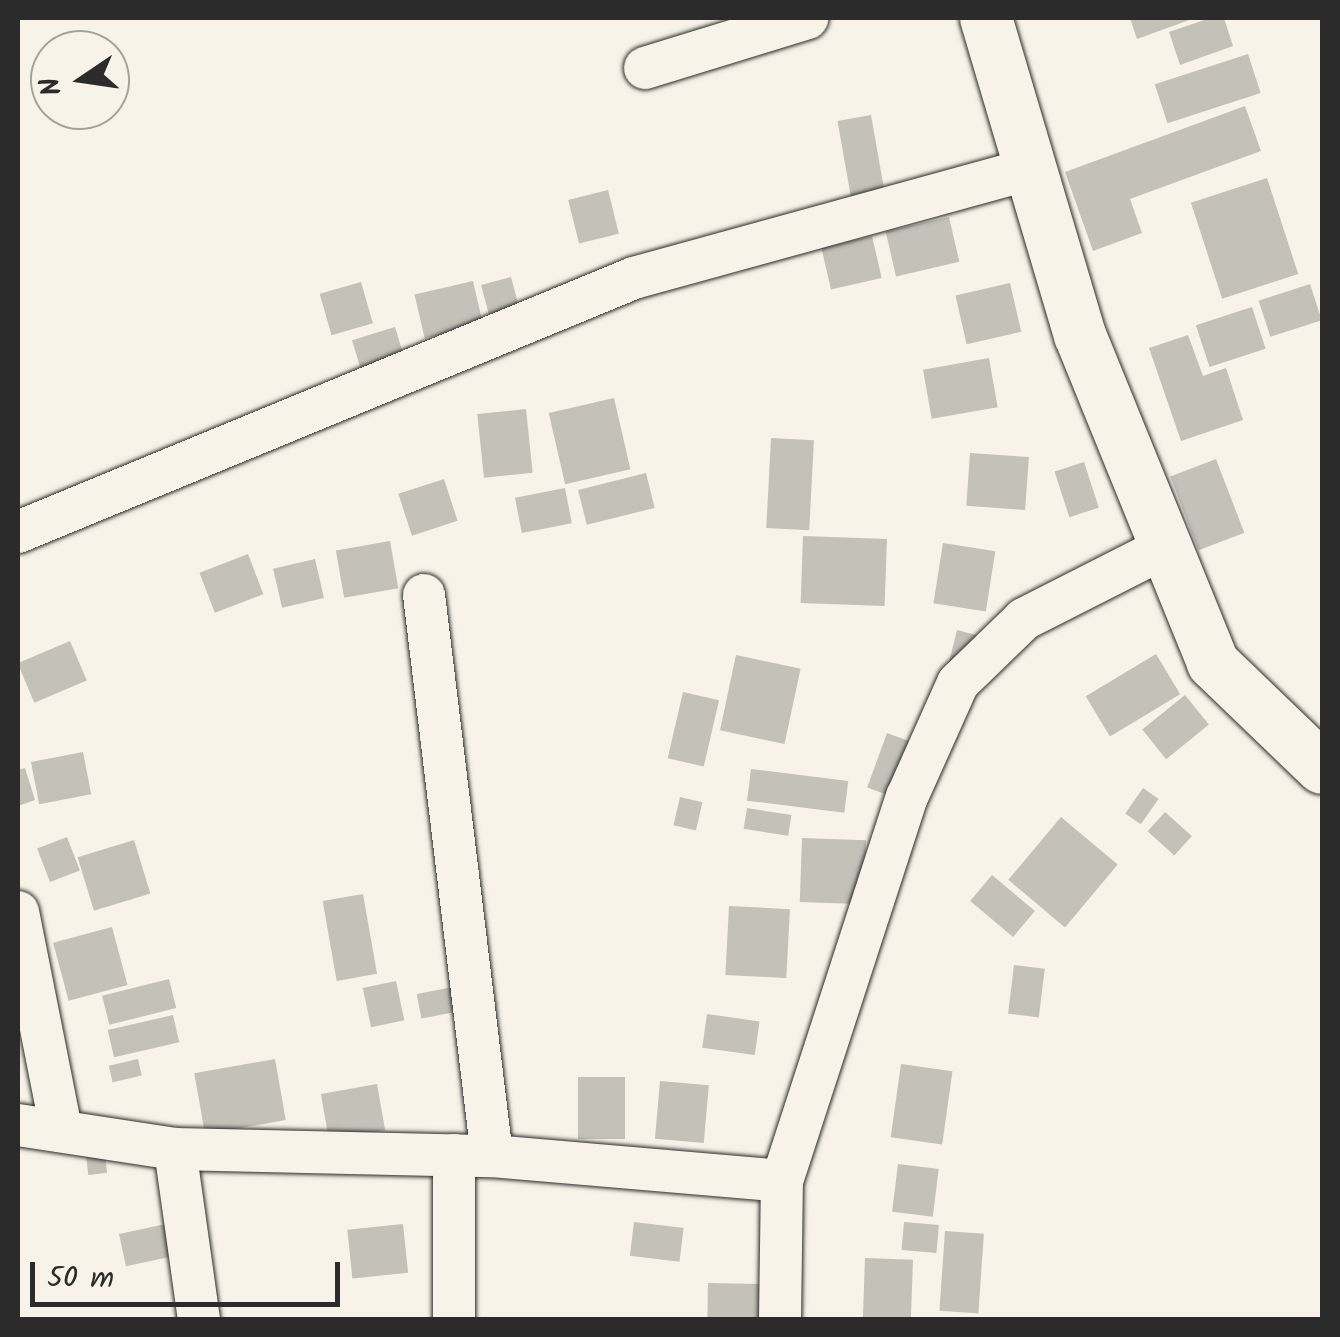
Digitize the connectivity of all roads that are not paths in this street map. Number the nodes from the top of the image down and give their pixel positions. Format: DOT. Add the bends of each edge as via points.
graph roads {
  1 [pos="808,18"];
  2 [pos="986,18"];
  3 [pos="645,68"];
  4 [pos="1034,168"];
  5 [pos="18,532"];
  6 [pos="1166,547"];
  7 [pos="424,595"];
  8 [pos="1322,768"];
  9 [pos="18,912"];
  10 [pos="18,1125"];
  11 [pos="61,1130"];
  12 [pos="174,1148"];
  13 [pos="473,1156"];
  14 [pos="782,1181"];
  15 [pos="199,1320"];
  16 [pos="454,1320"];
  17 [pos="780,1320"];
  1 -- 3 [label="street"];
  2 -- 4 [label="street"];
  4 -- 5 [label="street" via="634,278"];
  4 -- 6 [label="street" via="1080,334"];
  6 -- 8 [label="street" via="1212,663"];
  6 -- 14 [label="street" via="1024,618 958,683 908,797"];
  7 -- 13 [label="street"];
  9 -- 11 [label="street"];
  10 -- 11 [label="street"];
  11 -- 12 [label="street"];
  12 -- 13 [label="street"];
  12 -- 15 [label="street"];
  13 -- 14 [label="street"];
  13 -- 16 [label="street"];
  14 -- 17 [label="street"];
}
